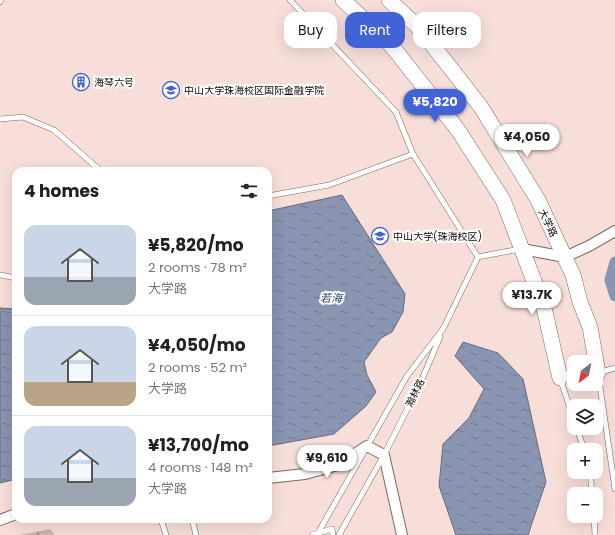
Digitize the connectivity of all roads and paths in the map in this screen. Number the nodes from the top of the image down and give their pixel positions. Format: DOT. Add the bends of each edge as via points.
graph roads {
  1 [pos="290,0"];
  2 [pos="343,0"];
  3 [pos="389,0"];
  4 [pos="0,119"];
  5 [pos="413,154"];
  6 [pos="96,167"];
  7 [pos="272,195"];
  8 [pos="615,231"];
  9 [pos="522,249"];
  10 [pos="478,257"];
  11 [pos="565,257"];
  12 [pos="0,275"];
  13 [pos="12,277"];
  14 [pos="443,329"];
  15 [pos="594,355"];
  16 [pos="615,368"];
  17 [pos="603,372"];
  18 [pos="567,374"];
  19 [pos="560,378"];
  20 [pos="601,391"];
  21 [pos="567,399"];
  22 [pos="366,446"];
  23 [pos="384,456"];
  24 [pos="272,478"];
  25 [pos="615,489"];
  26 [pos="12,516"];
  27 [pos="0,520"];
  28 [pos="162,523"];
  29 [pos="193,523"];
  30 [pos="594,523"];
  31 [pos="318,533"];
  32 [pos="166,535"];
  33 [pos="196,535"];
  34 [pos="312,535"];
  35 [pos="333,535"];
  36 [pos="339,535"];
  37 [pos="402,535"];
  38 [pos="595,535"];
  1 -- 5 [label="lane" via="396,112"];
  2 -- 9 [label="street" via="391,45 458,130 503,200"];
  3 -- 11 [label="street, 大学路" via="419,28 481,107 538,200"];
  4 -- 6 [label="lane" via="23,116 54,130"];
  5 -- 7 [label="lane" via="328,186"];
  5 -- 10 [label="lane"];
  8 -- 11 [label="street"];
  9 -- 10 [label="lane"];
  9 -- 11 [label="street"];
  9 -- 19 [label="street" via="545,312"];
  10 -- 14 [label="lane"];
  11 -- 15 [label="street, 大学路" via="590,327"];
  12 -- 13 [label="lane"];
  14 -- 22 [label="lane" via="407,376"];
  14 -- 23 [label="lane, 瀚林路" via="420,384"];
  16 -- 17 [label="lane"];
  18 -- 19 [label="lane"];
  19 -- 21 [label="lane"];
  20 -- 25 [label="lane, 大学路"];
  22 -- 23 [label="street"];
  22 -- 24 [label="street" via="338,465 305,474"];
  22 -- 31 [label="lane"];
  23 -- 36 [label="lane, 瀚林路"];
  23 -- 37 [label="street"];
  26 -- 27 [label="street"];
  28 -- 32 [label="lane"];
  29 -- 33 [label="lane"];
  30 -- 38 [label="lane"];
  31 -- 34 [label="lane"];
  31 -- 35 [label="lane" via="332,529"];
}
